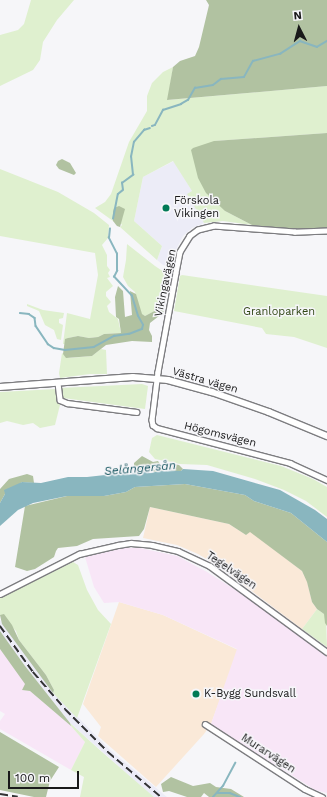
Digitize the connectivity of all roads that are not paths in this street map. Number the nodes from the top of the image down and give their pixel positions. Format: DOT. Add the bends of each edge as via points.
graph roads {
  1 [pos="327,231"];
  2 [pos="157,379"];
  3 [pos="58,383"];
  4 [pos="0,387"];
  5 [pos="136,412"];
  6 [pos="327,436"];
  7 [pos="327,480"];
  8 [pos="0,594"];
  9 [pos="327,652"];
  10 [pos="205,724"];
  11 [pos="322,797"];
  1 -- 2 [label="street, Vikingavägen" via="290,232 214,226 198,230 190,236 180,252"];
  2 -- 3 [label="street, Västra vägen" via="127,377"];
  2 -- 6 [label="street, Västra vägen" via="212,392"];
  2 -- 7 [label="street, Högomsvägen" via="152,420 155,427 290,463"];
  3 -- 4 [label="street, Västra vägen"];
  3 -- 5 [label="street" via="60,400 67,403"];
  8 -- 9 [label="street, Tegelvägen" via="79,554 118,545 152,545 178,551 210,566"];
  10 -- 11 [label="street, Murarvägen" via="305,789"];
}
